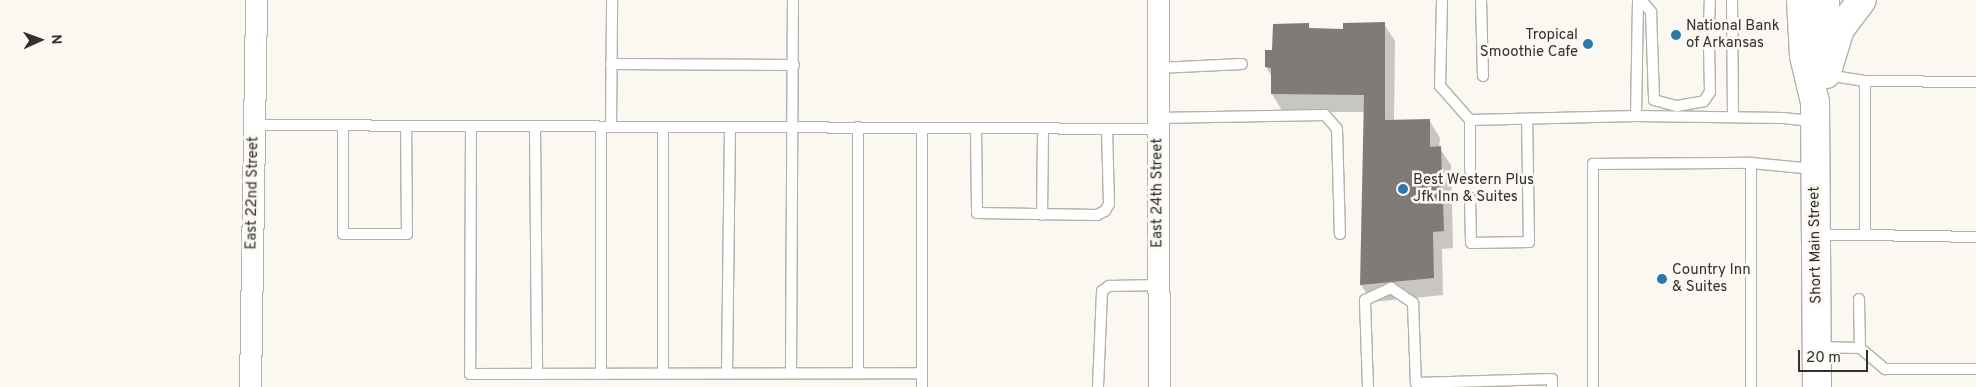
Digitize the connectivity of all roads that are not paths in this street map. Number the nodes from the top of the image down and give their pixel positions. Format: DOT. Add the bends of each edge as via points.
graph roads {
  1 [pos="256,0"];
  2 [pos="612,0"];
  3 [pos="793,0"];
  4 [pos="1158,0"];
  5 [pos="1442,0"];
  6 [pos="1481,0"];
  7 [pos="1639,0"];
  8 [pos="1710,0"];
  9 [pos="1732,0"];
  10 [pos="1801,0"];
  11 [pos="1825,0"];
  12 [pos="1862,0"];
  13 [pos="1709,25"];
  14 [pos="1709,43"];
  15 [pos="612,64"];
  16 [pos="1242,64"];
  17 [pos="794,65"];
  18 [pos="1158,68"];
  19 [pos="1826,74"];
  20 [pos="1482,76"];
  21 [pos="1865,81"];
  22 [pos="1976,82"];
  23 [pos="1814,112"];
  24 [pos="1636,116"];
  25 [pos="1733,117"];
  26 [pos="1527,118"];
  27 [pos="1470,120"];
  28 [pos="1158,123"];
  29 [pos="254,126"];
  30 [pos="343,126"];
  31 [pos="406,126"];
  32 [pos="471,126"];
  33 [pos="534,127"];
  34 [pos="606,127"];
  35 [pos="663,127"];
  36 [pos="730,127"];
  37 [pos="794,127"];
  38 [pos="858,128"];
  39 [pos="922,128"];
  40 [pos="976,128"];
  41 [pos="1043,128"];
  42 [pos="1108,129"];
  43 [pos="1751,163"];
  44 [pos="1815,169"];
  45 [pos="1470,170"];
  46 [pos="1470,198"];
  47 [pos="1042,214"];
  48 [pos="1340,234"];
  49 [pos="1816,235"];
  50 [pos="1865,235"];
  51 [pos="1976,237"];
  52 [pos="1159,285"];
  53 [pos="1860,299"];
  54 [pos="1816,347"];
  55 [pos="1860,348"];
  56 [pos="1976,369"];
  57 [pos="791,373"];
  58 [pos="858,373"];
  59 [pos="922,373"];
  60 [pos="536,374"];
  61 [pos="601,374"];
  62 [pos="664,374"];
  63 [pos="727,374"];
  64 [pos="1552,383"];
  65 [pos="250,387"];
  66 [pos="922,387"];
  67 [pos="1098,387"];
  68 [pos="1159,387"];
  69 [pos="1368,387"];
  70 [pos="1593,387"];
  71 [pos="1750,387"];
  72 [pos="1817,387"];
  1 -- 29 [label="street, East 22nd Street"];
  2 -- 15 [label="lane"];
  3 -- 17 [label="lane"];
  4 -- 18 [label="street, East 24th Street"];
  5 -- 27 [label="lane" via="1440,86"];
  6 -- 20 [label="lane"];
  7 -- 14 [label="lane" via="1651,12 1654,100 1677,106 1704,101 1710,92"];
  7 -- 24 [label="lane"];
  8 -- 13 [label="lane"];
  9 -- 25 [label="lane"];
  10 -- 23 [label="street" via="1804,56"];
  11 -- 19 [label="street"];
  12 -- 19 [label="street" via="1840,29"];
  15 -- 17 [label="lane"];
  15 -- 34 [label="lane"];
  16 -- 18 [label="lane"];
  17 -- 37 [label="lane"];
  18 -- 28 [label="street, East 24th Street"];
  19 -- 21 [label="lane"];
  19 -- 23 [label="street"];
  21 -- 22 [label="lane"];
  21 -- 50 [label="lane"];
  23 -- 25 [label="lane"];
  23 -- 44 [label="street, Short Main Street"];
  24 -- 25 [label="lane"];
  24 -- 26 [label="lane"];
  26 -- 27 [label="lane"];
  26 -- 46 [label="lane" via="1529,242 1471,243"];
  27 -- 45 [label="lane"];
  28 -- 42 [label="lane"];
  28 -- 48 [label="lane" via="1325,115 1337,129"];
  28 -- 52 [label="street, East 24th Street"];
  29 -- 30 [label="lane"];
  29 -- 65 [label="street, East 22nd Street"];
  30 -- 31 [label="lane"];
  30 -- 31 [label="lane" via="343,234 407,234"];
  31 -- 32 [label="lane"];
  32 -- 33 [label="lane"];
  32 -- 60 [label="lane" via="470,374"];
  33 -- 34 [label="lane"];
  33 -- 60 [label="lane"];
  34 -- 35 [label="lane"];
  34 -- 61 [label="lane"];
  35 -- 36 [label="lane"];
  35 -- 62 [label="lane"];
  36 -- 37 [label="lane"];
  36 -- 63 [label="lane"];
  37 -- 38 [label="lane"];
  37 -- 57 [label="lane"];
  38 -- 39 [label="lane"];
  38 -- 58 [label="lane"];
  39 -- 40 [label="lane"];
  39 -- 59 [label="lane"];
  40 -- 41 [label="lane"];
  40 -- 47 [label="lane" via="976,213"];
  41 -- 42 [label="lane"];
  41 -- 47 [label="lane"];
  42 -- 47 [label="lane" via="1108,204 1105,211 1097,215"];
  43 -- 44 [label="lane"];
  43 -- 70 [label="lane" via="1594,164"];
  43 -- 71 [label="lane"];
  44 -- 49 [label="street, Short Main Street"];
  49 -- 50 [label="lane"];
  49 -- 54 [label="street, Short Main Street"];
  50 -- 51 [label="lane"];
  52 -- 67 [label="lane" via="1109,286 1102,291"];
  52 -- 68 [label="street, East 24th Street"];
  53 -- 55 [label="lane"];
  54 -- 55 [label="lane"];
  54 -- 72 [label="street, Short Main Street"];
  55 -- 56 [label="lane" via="1885,369"];
  57 -- 58 [label="lane"];
  57 -- 63 [label="lane"];
  58 -- 59 [label="lane"];
  59 -- 66 [label="lane"];
  60 -- 61 [label="lane"];
  61 -- 62 [label="lane"];
  62 -- 63 [label="lane"];
  64 -- 69 [label="lane" via="1416,383 1413,303 1391,288 1365,300"];
}
